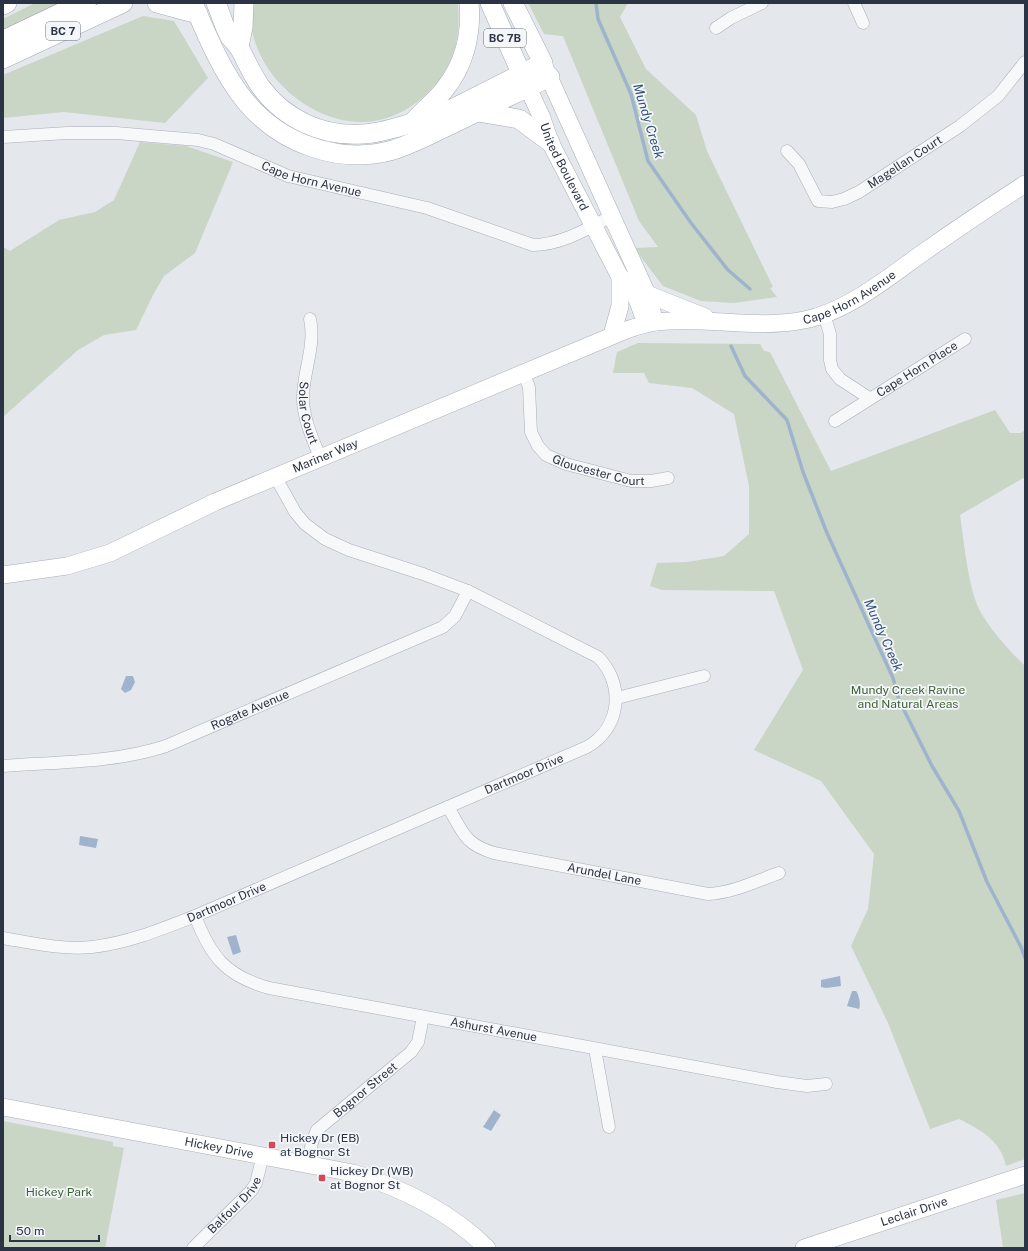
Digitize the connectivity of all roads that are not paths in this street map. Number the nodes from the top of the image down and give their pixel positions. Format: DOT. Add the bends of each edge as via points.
graph roads {
  1 [pos="7,3"];
  2 [pos="85,3"];
  3 [pos="123,3"];
  4 [pos="157,3"];
  5 [pos="216,3"];
  6 [pos="244,3"];
  7 [pos="468,3"];
  8 [pos="490,3"];
  9 [pos="513,3"];
  10 [pos="762,3"];
  11 [pos="854,3"];
  12 [pos="3,5"];
  13 [pos="195,9"];
  14 [pos="864,23"];
  15 [pos="716,28"];
  16 [pos="3,42"];
  17 [pos="239,47"];
  18 [pos="3,59"];
  19 [pos="1025,62"];
  20 [pos="546,70"];
  21 [pos="525,80"];
  22 [pos="478,112"];
  23 [pos="414,121"];
  24 [pos="3,137"];
  25 [pos="550,142"];
  26 [pos="787,151"];
  27 [pos="1025,184"];
  28 [pos="612,216"];
  29 [pos="592,226"];
  30 [pos="620,277"];
  31 [pos="647,294"];
  32 [pos="824,314"];
  33 [pos="310,319"];
  34 [pos="651,323"];
  35 [pos="720,323"];
  36 [pos="612,335"];
  37 [pos="964,339"];
  38 [pos="523,372"];
  39 [pos="869,398"];
  40 [pos="835,421"];
  41 [pos="320,457"];
  42 [pos="275,476"];
  43 [pos="668,478"];
  44 [pos="3,575"];
  45 [pos="468,591"];
  46 [pos="704,676"];
  47 [pos="617,698"];
  48 [pos="3,766"];
  49 [pos="448,807"];
  50 [pos="779,873"];
  51 [pos="195,916"];
  52 [pos="3,938"];
  53 [pos="424,1017"];
  54 [pos="595,1049"];
  55 [pos="826,1084"];
  56 [pos="3,1107"];
  57 [pos="609,1127"];
  58 [pos="263,1155"];
  59 [pos="308,1164"];
  60 [pos="1025,1175"];
  61 [pos="193,1248"];
  62 [pos="488,1248"];
  63 [pos="804,1248"];
  1 -- 12 [label="main road"];
  2 -- 16 [label="highway"];
  3 -- 18 [label="main road, BC 7"];
  4 -- 13 [label="main road"];
  5 -- 17 [label="main road" via="230,36"];
  6 -- 17 [label="main road"];
  7 -- 23 [label="main road" via="469,34 461,63 445,90"];
  8 -- 21 [label="main road, United Boulevard / BC 7B"];
  9 -- 20 [label="main road, United Boulevard / BC 7B"];
  10 -- 15 [label="street"];
  11 -- 14 [label="street"];
  13 -- 22 [label="main road" via="227,73 246,101 280,132 312,148 348,154 389,151"];
  17 -- 23 [label="main road" via="264,92 284,111 307,125 350,135 378,133"];
  19 -- 26 [label="street, Magellan Court" via="998,96 976,116 874,184 844,199 832,202 818,201 798,164"];
  20 -- 21 [label="main road"];
  20 -- 28 [label="main road, United Boulevard / BC 7B"];
  21 -- 22 [label="main road"];
  21 -- 23 [label="main road" via="434,118"];
  21 -- 25 [label="main road, United Boulevard / BC 7B"];
  22 -- 25 [label="main road" via="521,120"];
  24 -- 29 [label="street, Cape Horn Avenue" via="116,133 198,140 219,146 288,176 427,208 529,244 556,242"];
  25 -- 29 [label="main road, United Boulevard / BC 7B"];
  27 -- 32 [label="main road, Cape Horn Avenue" via="868,290"];
  28 -- 29 [label="street, Cape Horn Avenue"];
  28 -- 31 [label="main road, United Boulevard / BC 7B"];
  29 -- 30 [label="main road, United Boulevard / BC 7B"];
  30 -- 34 [label="main road, United Boulevard / BC 7B" via="627,281"];
  30 -- 36 [label="main road" via="620,306"];
  31 -- 34 [label="main road, United Boulevard / BC 7B"];
  31 -- 35 [label="main road"];
  32 -- 35 [label="main road, Cape Horn Avenue" via="790,322"];
  32 -- 39 [label="street, Cape Horn Place" via="830,334 832,369 840,379"];
  33 -- 41 [label="street, Solar Court" via="312,346 303,401 305,415"];
  34 -- 35 [label="main road, Cape Horn Avenue"];
  34 -- 36 [label="main road, Mariner Way"];
  36 -- 38 [label="main road, Mariner Way"];
  37 -- 39 [label="street, Cape Horn Place"];
  38 -- 41 [label="main road, Mariner Way"];
  38 -- 43 [label="street, Gloucester Court" via="529,387 531,432 546,455 566,464 631,480 651,481"];
  39 -- 40 [label="street, Cape Horn Place"];
  41 -- 42 [label="main road, Mariner Way"];
  42 -- 44 [label="main road, Mariner Way" via="201,508 110,553 67,566"];
  42 -- 45 [label="street, Dartmoor Drive" via="295,512 305,524 325,539 349,550"];
  45 -- 47 [label="street, Dartmoor Drive" via="598,658 604,663 612,678"];
  45 -- 48 [label="street, Rogate Avenue" via="455,616 443,627 166,746 111,758"];
  46 -- 47 [label="street"];
  47 -- 49 [label="street, Dartmoor Drive" via="611,724 596,742"];
  49 -- 50 [label="street, Arundel Lane" via="469,841 476,847 494,853 708,894 738,889"];
  49 -- 51 [label="street, Dartmoor Drive"];
  51 -- 52 [label="street, Dartmoor Drive" via="153,932 91,947 57,947"];
  51 -- 53 [label="street, Ashurst Avenue" via="209,948 218,961 245,980 269,988"];
  53 -- 54 [label="street, Ashurst Avenue"];
  53 -- 59 [label="street, Bognor Street" via="420,1037 411,1052 317,1130"];
  54 -- 55 [label="street, Ashurst Avenue" via="777,1082 807,1086"];
  54 -- 57 [label="street"];
  56 -- 58 [label="main road, Hickey Drive"];
  58 -- 59 [label="main road, Hickey Drive"];
  58 -- 61 [label="street, Balfour Drive" via="256,1183 251,1190"];
  59 -- 62 [label="main road, Hickey Drive" via="358,1175 404,1193 447,1216"];
  60 -- 63 [label="main road, Leclair Drive"];
}
